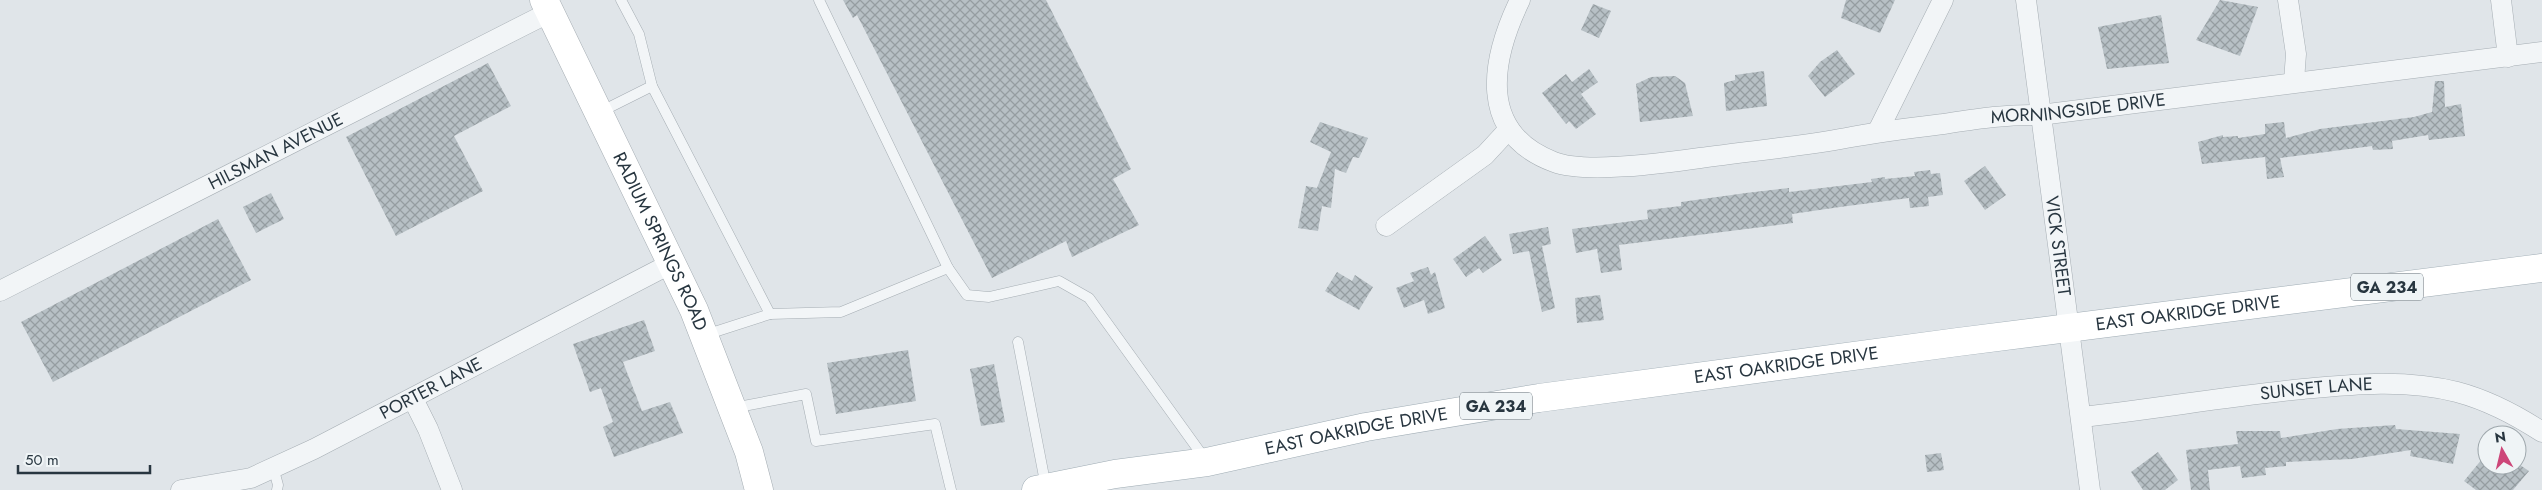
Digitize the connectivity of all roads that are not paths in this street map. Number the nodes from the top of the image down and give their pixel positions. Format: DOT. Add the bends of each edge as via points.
graph roads {
  1 [pos="621,0"];
  2 [pos="819,0"];
  3 [pos="1520,0"];
  4 [pos="1943,0"];
  5 [pos="2026,0"];
  6 [pos="2288,0"];
  7 [pos="2501,0"];
  8 [pos="547,6"];
  9 [pos="2542,52"];
  10 [pos="2508,57"];
  11 [pos="2294,81"];
  12 [pos="652,86"];
  13 [pos="598,113"];
  14 [pos="2040,115"];
  15 [pos="1509,129"];
  16 [pos="1878,131"];
  17 [pos="1386,226"];
  18 [pos="672,263"];
  19 [pos="948,268"];
  20 [pos="2542,268"];
  21 [pos="0,291"];
  22 [pos="770,314"];
  23 [pos="2071,328"];
  24 [pos="704,335"];
  25 [pos="1018,342"];
  26 [pos="413,399"];
  27 [pos="732,409"];
  28 [pos="2082,417"];
  29 [pos="2542,432"];
  30 [pos="1207,462"];
  31 [pos="273,468"];
  32 [pos="1041,489"];
  33 [pos="181,490"];
  34 [pos="277,490"];
  35 [pos="452,490"];
  36 [pos="759,490"];
  37 [pos="951,490"];
  38 [pos="2090,490"];
  1 -- 12 [label="lane" via="639,34"];
  2 -- 19 [label="lane"];
  3 -- 15 [label="street, MORNINGSIDE DRIVE" via="1506,28 1496,66 1499,106"];
  4 -- 16 [label="street"];
  5 -- 14 [label="street, VICK STREET"];
  6 -- 11 [label="street" via="2296,54"];
  7 -- 10 [label="street"];
  8 -- 13 [label="main road, RADIUM SPRINGS ROAD"];
  8 -- 21 [label="street, HILSMAN AVENUE"];
  9 -- 10 [label="street, MORNINGSIDE DRIVE"];
  10 -- 11 [label="street, MORNINGSIDE DRIVE"];
  11 -- 14 [label="street, MORNINGSIDE DRIVE"];
  12 -- 13 [label="lane"];
  12 -- 22 [label="lane"];
  13 -- 18 [label="main road, RADIUM SPRINGS ROAD"];
  14 -- 16 [label="street, MORNINGSIDE DRIVE" via="2012,114"];
  14 -- 23 [label="street, VICK STREET"];
  15 -- 16 [label="street, MORNINGSIDE DRIVE" via="1535,154 1572,167 1656,164"];
  15 -- 17 [label="street" via="1485,155"];
  18 -- 24 [label="main road, RADIUM SPRINGS ROAD"];
  18 -- 26 [label="street, PORTER LANE"];
  19 -- 22 [label="lane" via="841,312"];
  19 -- 30 [label="lane" via="967,295 989,297 1059,281 1088,298"];
  20 -- 23 [label="main road, EAST OAKRIDGE DRIVE / GA 234"];
  22 -- 24 [label="lane"];
  23 -- 28 [label="street, VICK STREET"];
  23 -- 30 [label="main road, EAST OAKRIDGE DRIVE / GA 234" via="1539,398 1366,427"];
  24 -- 27 [label="main road, RADIUM SPRINGS ROAD"];
  25 -- 32 [label="lane"];
  26 -- 31 [label="street, PORTER LANE"];
  26 -- 35 [label="street"];
  27 -- 36 [label="main road, RADIUM SPRINGS ROAD" via="749,452"];
  27 -- 37 [label="lane" via="806,394 816,442 935,424"];
  28 -- 29 [label="street, SUNSET LANE" via="2260,393 2374,382 2412,384 2457,392 2492,405"];
  28 -- 38 [label="street, VICK STREET"];
  30 -- 32 [label="main road, EAST OAKRIDGE DRIVE / GA 234" via="1114,474"];
  31 -- 33 [label="street, PORTER LANE" via="251,478"];
  31 -- 34 [label="lane"];
}
